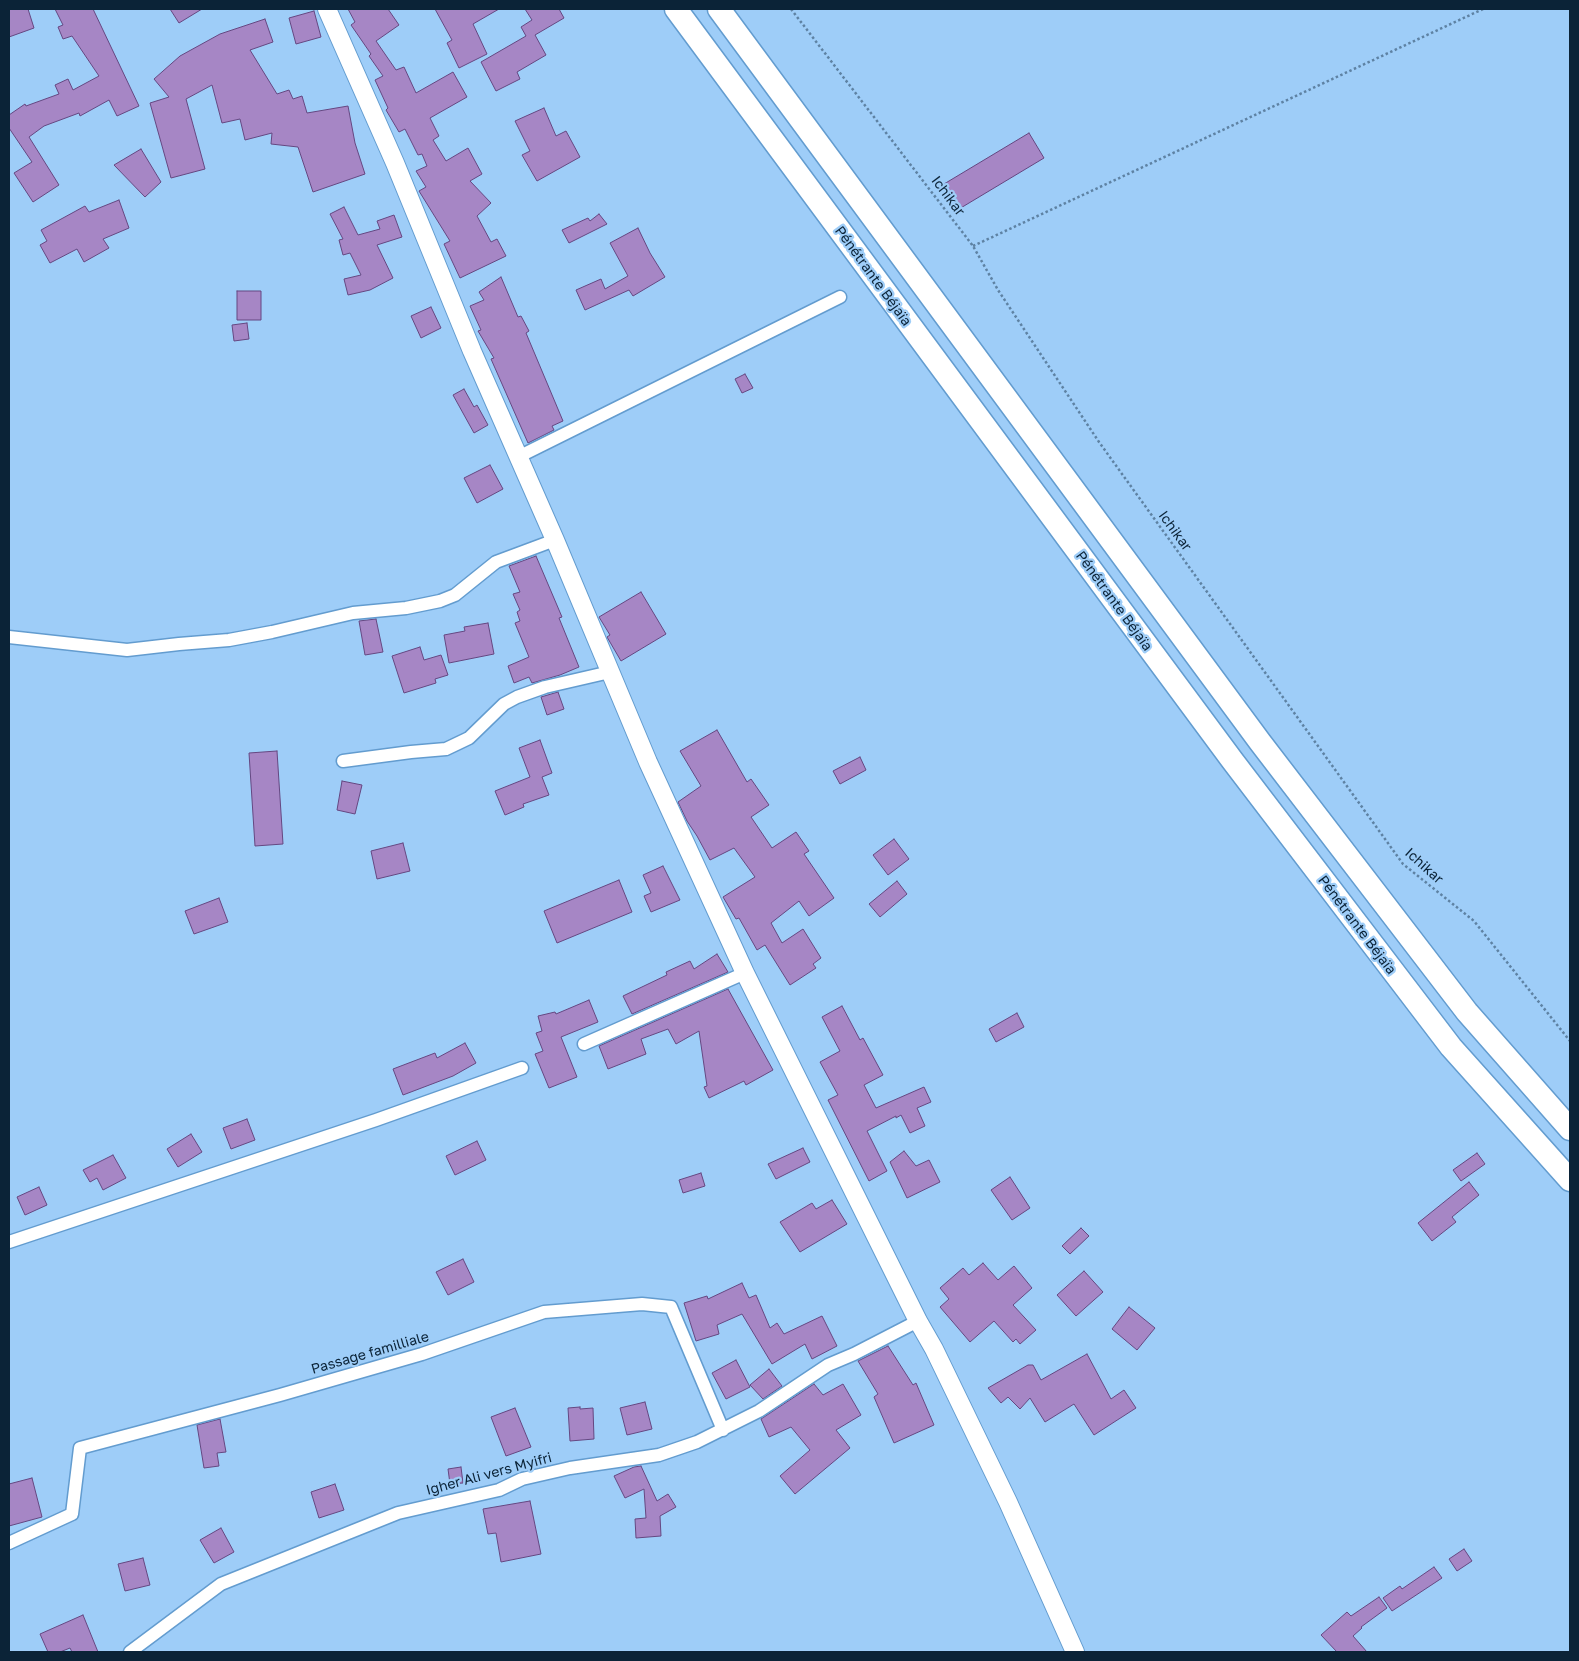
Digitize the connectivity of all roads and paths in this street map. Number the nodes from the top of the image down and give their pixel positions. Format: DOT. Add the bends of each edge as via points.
graph roads {
  1 [pos="327,9"];
  2 [pos="676,9"];
  3 [pos="719,9"];
  4 [pos="791,9"];
  5 [pos="1483,9"];
  6 [pos="973,246"];
  7 [pos="840,297"];
  8 [pos="518,457"];
  9 [pos="555,540"];
  10 [pos="9,637"];
  11 [pos="610,672"];
  12 [pos="344,761"];
  13 [pos="745,973"];
  14 [pos="1570,1041"];
  15 [pos="584,1044"];
  16 [pos="522,1068"];
  17 [pos="1570,1129"];
  18 [pos="1570,1180"];
  19 [pos="9,1242"];
  20 [pos="918,1321"];
  21 [pos="722,1430"];
  22 [pos="9,1543"];
  23 [pos="130,1652"];
  24 [pos="1075,1652"];
  1 -- 8 [label="main road" via="396,163"];
  2 -- 18 [label="highway, Pénétrante Béjaïa" via="1232,760 1451,1047"];
  3 -- 17 [label="highway" via="1260,742 1467,1012"];
  4 -- 6 [label="path, Ichikar"];
  5 -- 6 [label="path"];
  6 -- 14 [label="path, Ichikar" via="998,290 1099,442 1403,864 1474,921"];
  7 -- 8 [label="street"];
  8 -- 9 [label="main road"];
  9 -- 10 [label="street" via="496,562 455,595 440,602 353,613 229,640 128,650"];
  9 -- 11 [label="main road"];
  11 -- 12 [label="street" via="517,697 504,704 469,738 446,750"];
  11 -- 13 [label="main road"];
  13 -- 15 [label="street"];
  13 -- 20 [label="main road"];
  16 -- 19 [label="street"];
  20 -- 21 [label="street, Igher Ali vers Myifri" via="828,1365 759,1411"];
  20 -- 24 [label="main road" via="1004,1493"];
  21 -- 22 [label="street, Passage familliale" via="671,1307 642,1304 544,1312 422,1354 80,1448 72,1514"];
  21 -- 23 [label="street, Igher Ali vers Myifri" via="659,1455 570,1468 522,1479 499,1490 398,1514 221,1584"];
}
